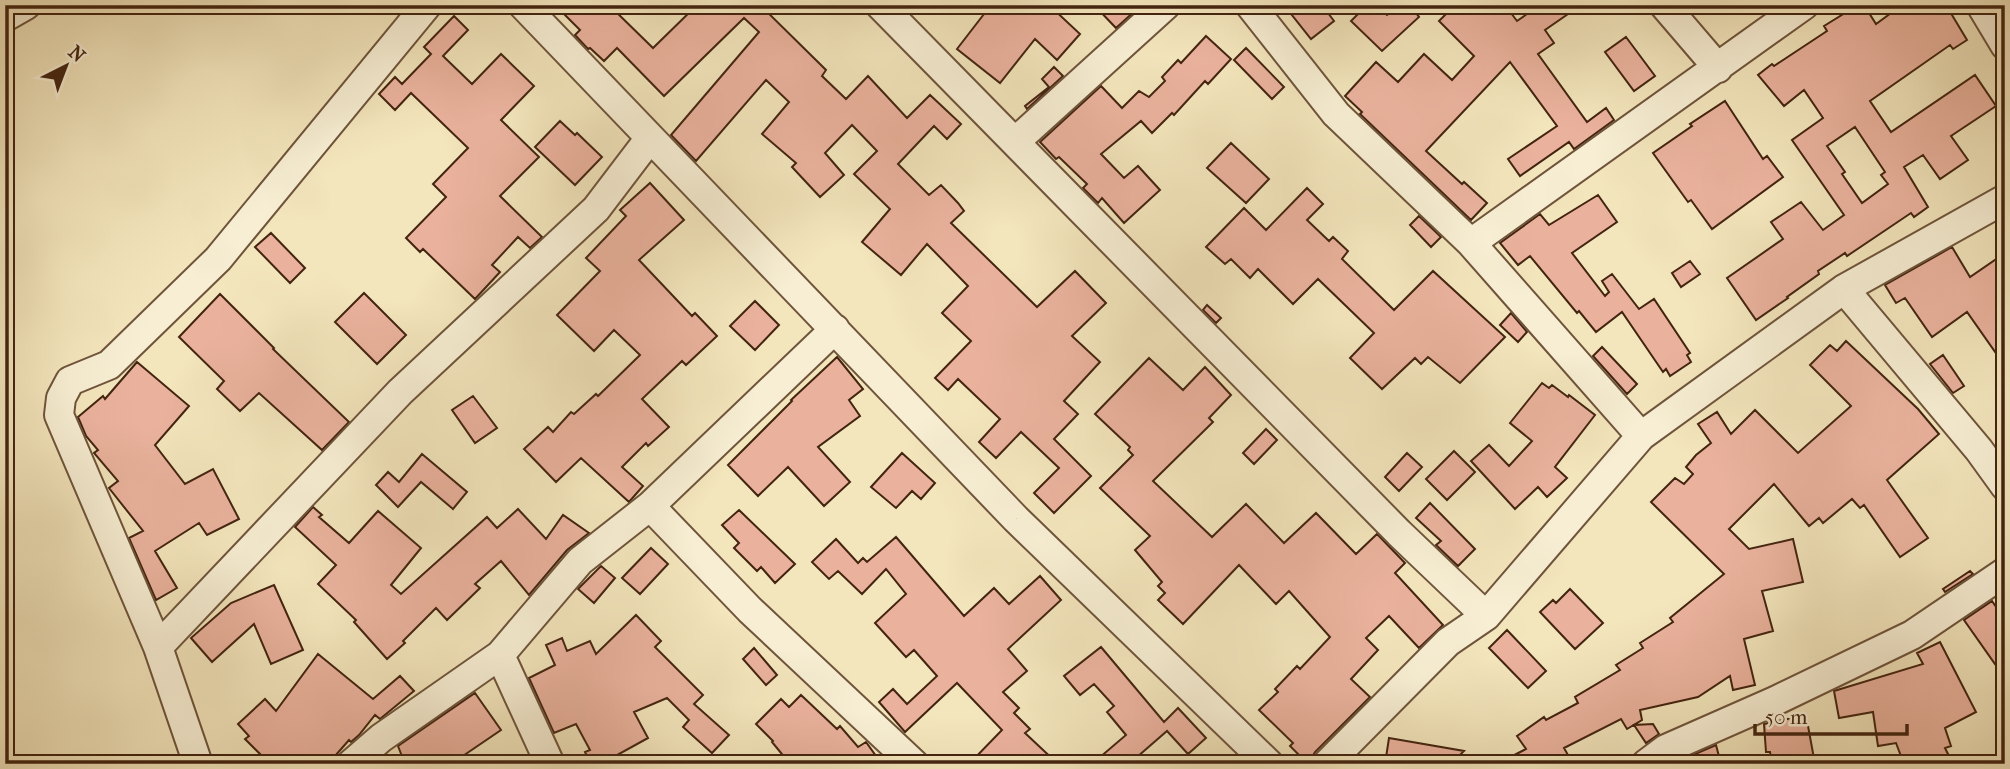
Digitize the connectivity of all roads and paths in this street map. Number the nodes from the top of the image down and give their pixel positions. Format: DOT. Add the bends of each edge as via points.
graph roads {
  1 [pos="26,5"];
  2 [pos="523,5"];
  3 [pos="880,5"];
  4 [pos="1166,5"];
  5 [pos="1250,5"];
  6 [pos="1664,5"];
  7 [pos="1804,5"];
  8 [pos="1981,5"];
  9 [pos="421,7"];
  10 [pos="5,17"];
  11 [pos="2005,46"];
  12 [pos="1718,68"];
  13 [pos="650,138"];
  14 [pos="1015,142"];
  15 [pos="2005,199"];
  16 [pos="1471,243"];
  17 [pos="1844,289"];
  18 [pos="835,329"];
  19 [pos="1641,436"];
  20 [pos="2005,486"];
  21 [pos="650,506"];
  22 [pos="2005,572"];
  23 [pos="1486,616"];
  24 [pos="158,647"];
  25 [pos="500,654"];
  26 [pos="198,764"];
  27 [pos="351,764"];
  28 [pos="550,764"];
  29 [pos="914,764"];
  30 [pos="1269,764"];
  31 [pos="1327,764"];
  32 [pos="1646,764"];
  1 -- 10 [label="street"];
  2 -- 13 [label="street"];
  3 -- 14 [label="street"];
  4 -- 14 [label="street"];
  5 -- 16 [label="street" via="1336,114"];
  6 -- 12 [label="street"];
  7 -- 12 [label="street"];
  8 -- 11 [label="street"];
  9 -- 24 [label="street" via="218,259 109,365 71,382 61,398 59,415"];
  12 -- 16 [label="street"];
  13 -- 18 [label="street"];
  13 -- 24 [label="street" via="596,209 400,392"];
  14 -- 23 [label="street"];
  15 -- 17 [label="street"];
  16 -- 19 [label="street"];
  17 -- 19 [label="street"];
  17 -- 20 [label="street"];
  18 -- 21 [label="street"];
  18 -- 30 [label="street" via="1016,519"];
  19 -- 23 [label="street"];
  21 -- 25 [label="street" via="580,561"];
  21 -- 29 [label="street" via="750,610"];
  22 -- 32 [label="street" via="1912,635 1666,749"];
  23 -- 31 [label="street" via="1448,642"];
  24 -- 26 [label="street"];
  25 -- 27 [label="street"];
  25 -- 28 [label="street"];
}
